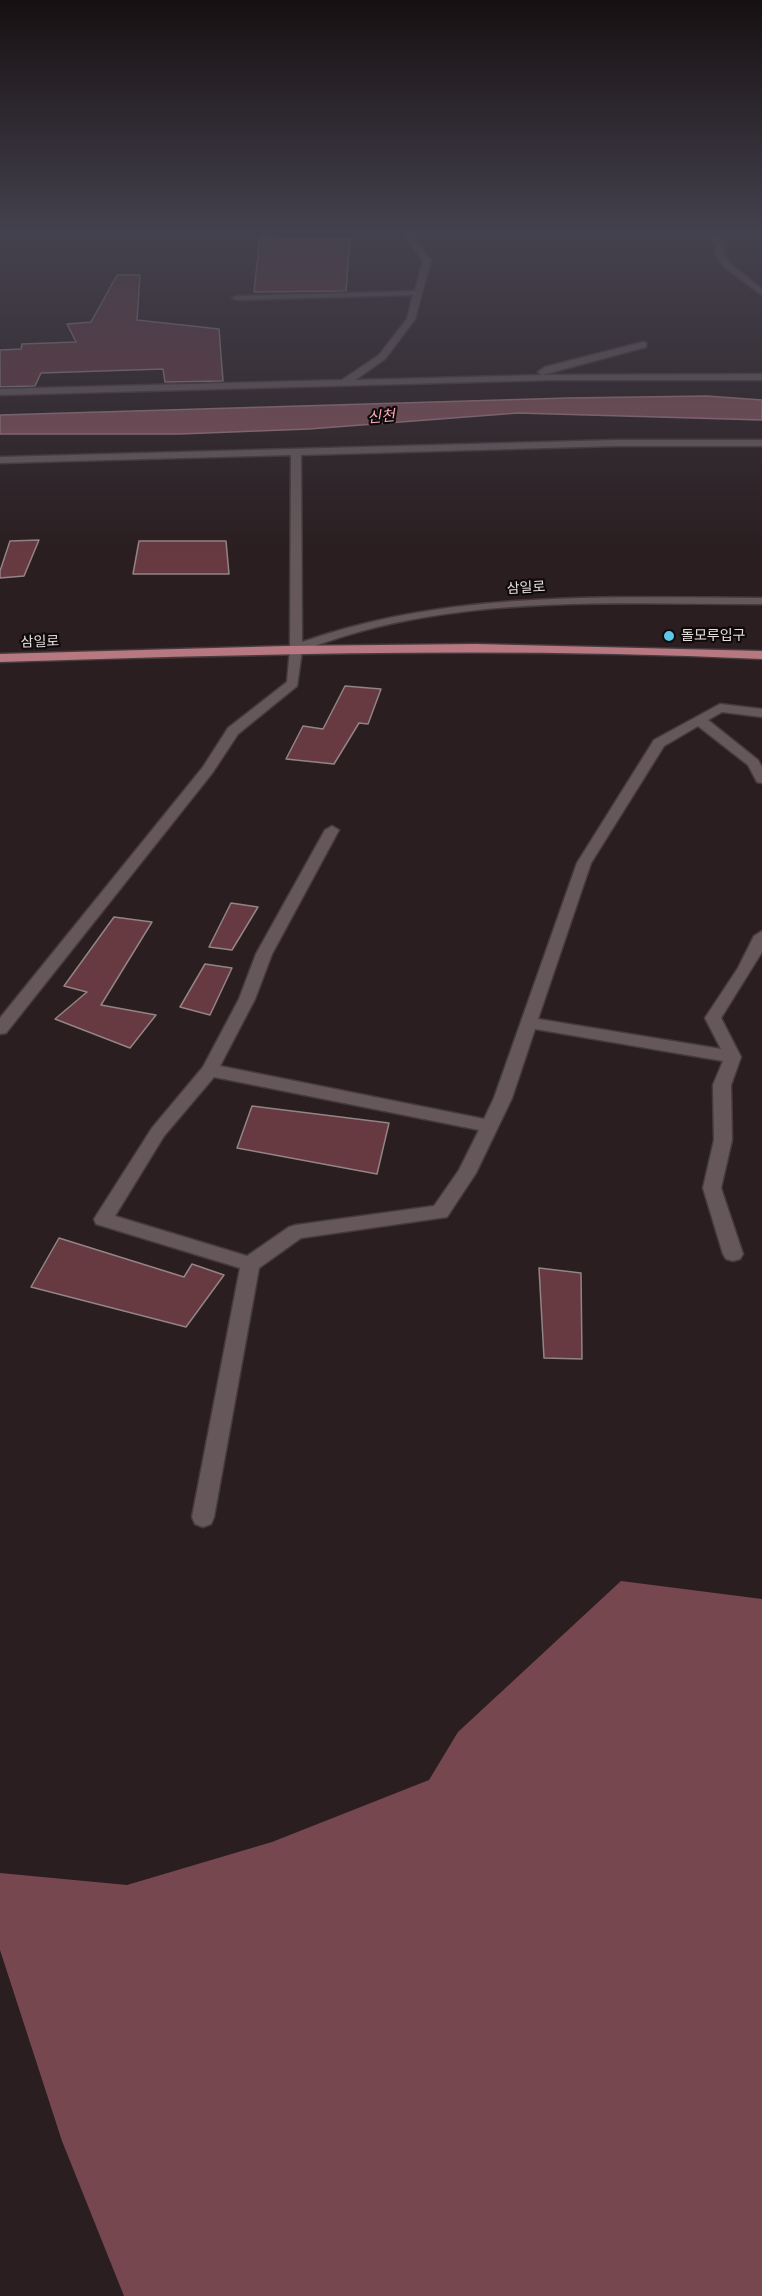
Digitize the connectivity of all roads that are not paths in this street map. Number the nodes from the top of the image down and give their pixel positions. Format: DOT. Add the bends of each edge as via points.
graph roads {
  1 [pos="396,339"];
  2 [pos="643,345"];
  3 [pos="762,377"];
  4 [pos="533,378"];
  5 [pos="344,383"];
  6 [pos="0,392"];
  7 [pos="762,443"];
  8 [pos="296,451"];
  9 [pos="0,460"];
  10 [pos="762,601"];
  11 [pos="296,648"];
  12 [pos="762,655"];
  13 [pos="0,658"];
  14 [pos="762,713"];
  15 [pos="699,720"];
  16 [pos="762,779"];
  17 [pos="332,830"];
  18 [pos="762,936"];
  19 [pos="529,1023"];
  20 [pos="0,1029"];
  21 [pos="733,1058"];
  22 [pos="210,1070"];
  23 [pos="489,1126"];
  24 [pos="733,1254"];
  25 [pos="250,1264"];
  26 [pos="203,1517"];
  1 -- 5 [label="street" via="382,357"];
  2 -- 4 [label="street" via="548,369"];
  3 -- 4 [label="street"];
  4 -- 5 [label="street"];
  5 -- 6 [label="street"];
  7 -- 8 [label="street"];
  8 -- 9 [label="street"];
  8 -- 11 [label="street"];
  10 -- 11 [label="street, 삼일로" via="485,605 385,623"];
  11 -- 12 [label="main road, 삼일로" via="626,649"];
  11 -- 13 [label="main road, 삼일로"];
  11 -- 20 [label="street" via="293,683 233,731 208,769"];
  14 -- 15 [label="street" via="720,708"];
  15 -- 16 [label="street" via="753,763"];
  15 -- 19 [label="street" via="659,743 584,863"];
  17 -- 22 [label="street" via="264,954 247,999"];
  18 -- 21 [label="street" via="712,1018"];
  19 -- 21 [label="street"];
  19 -- 23 [label="street"];
  21 -- 24 [label="street" via="722,1085 723,1140 712,1188"];
  22 -- 23 [label="street"];
  22 -- 25 [label="street" via="158,1132 103,1219"];
  23 -- 25 [label="street" via="467,1173 440,1212 296,1232"];
  25 -- 26 [label="street"];
}
